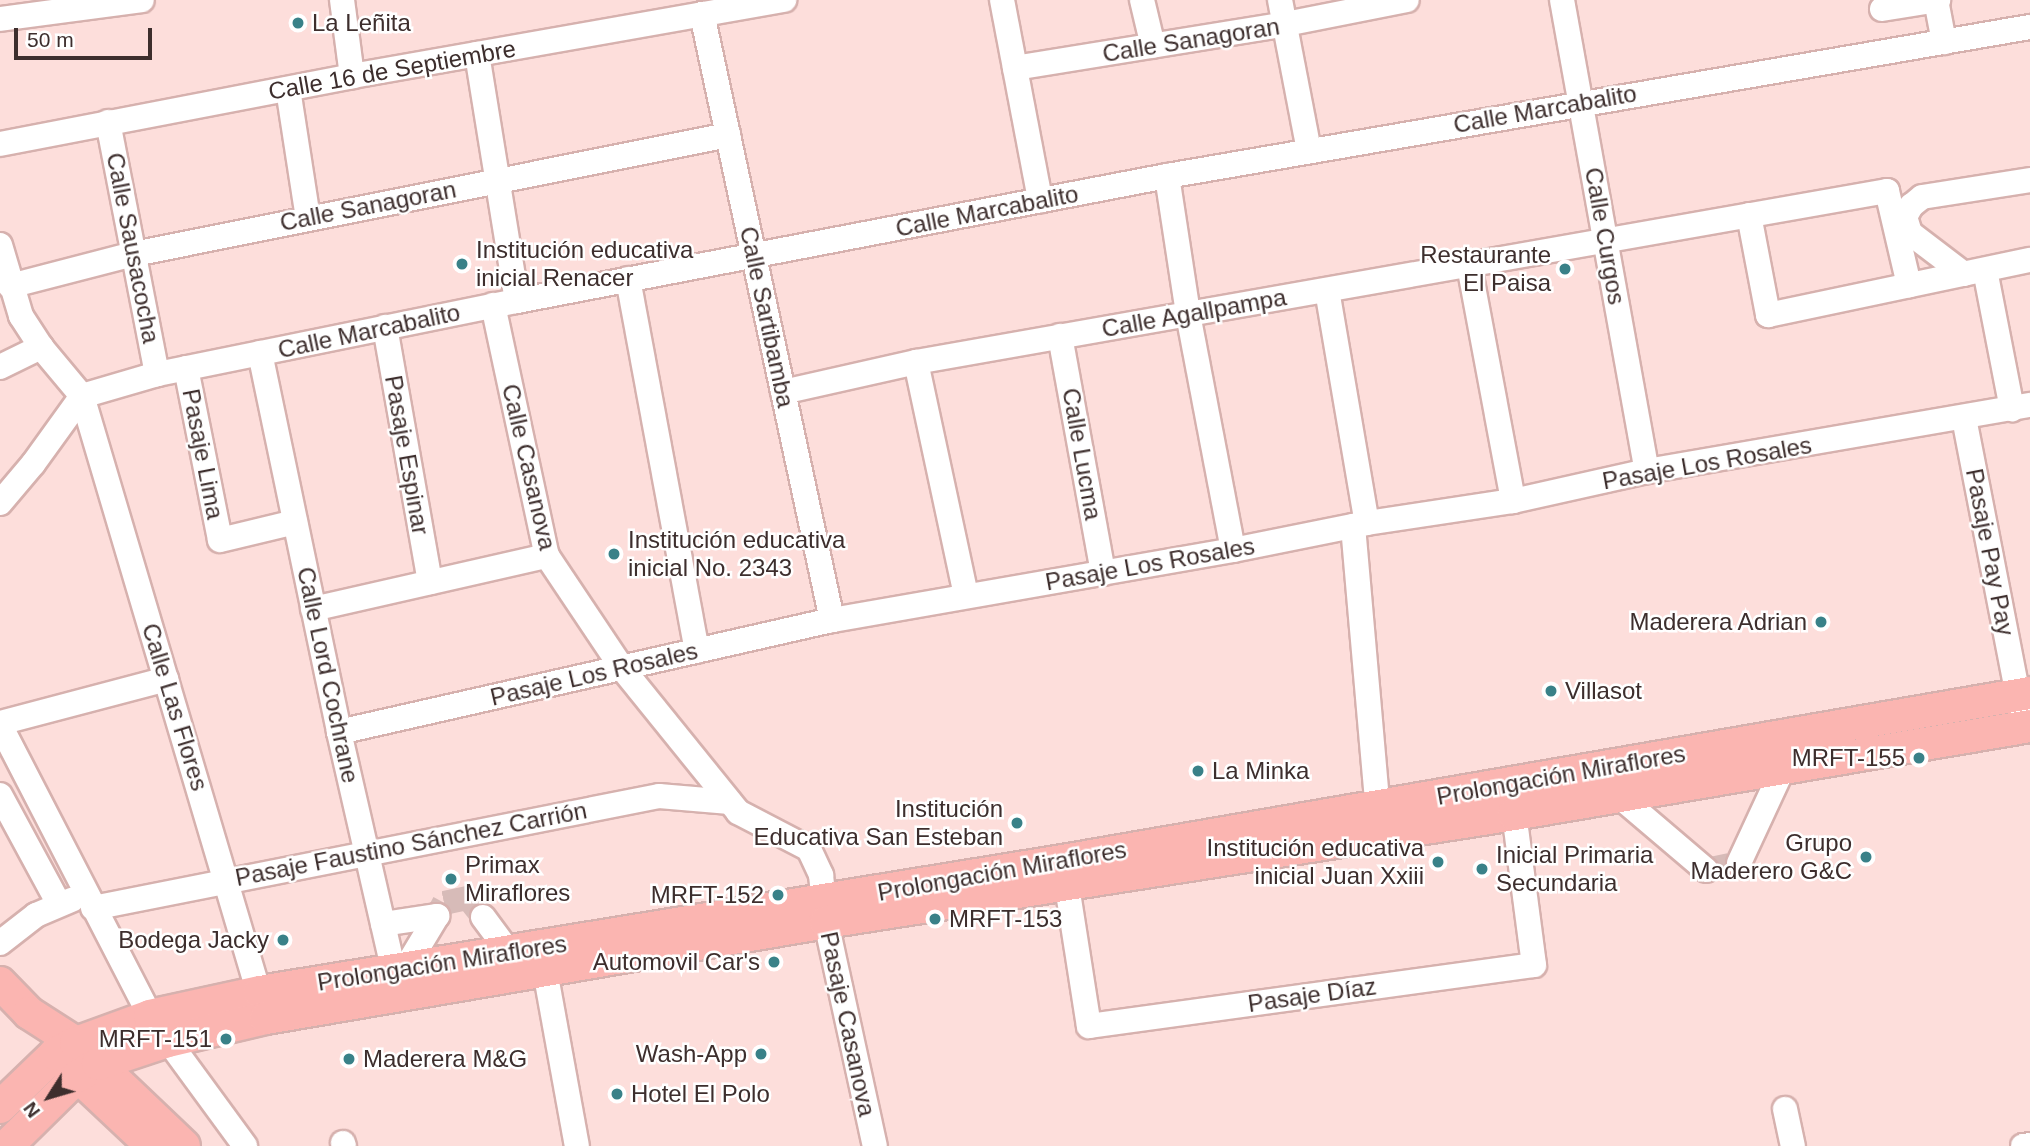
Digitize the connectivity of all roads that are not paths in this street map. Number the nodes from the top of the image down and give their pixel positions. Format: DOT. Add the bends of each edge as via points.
graph roads {
  1 [pos="142,0"];
  2 [pos="342,0"];
  3 [pos="784,0"];
  4 [pos="1002,0"];
  5 [pos="1142,0"];
  6 [pos="1280,0"];
  7 [pos="1407,0"];
  8 [pos="1562,0"];
  9 [pos="1937,0"];
  10 [pos="1882,9"];
  11 [pos="9,12"];
  12 [pos="702,14"];
  13 [pos="1286,24"];
  14 [pos="2030,27"];
  15 [pos="1944,42"];
  16 [pos="1153,46"];
  17 [pos="477,54"];
  18 [pos="1015,68"];
  19 [pos="352,76"];
  20 [pos="288,89"];
  21 [pos="1581,102"];
  22 [pos="108,122"];
  23 [pos="728,135"];
  24 [pos="0,144"];
  25 [pos="1309,151"];
  26 [pos="1167,176"];
  27 [pos="2030,180"];
  28 [pos="497,181"];
  29 [pos="1040,200"];
  30 [pos="1749,215"];
  31 [pos="307,218"];
  32 [pos="1606,240"];
  33 [pos="0,247"];
  34 [pos="134,254"];
  35 [pos="754,255"];
  36 [pos="2030,260"];
  37 [pos="1469,265"];
  38 [pos="1975,272"];
  39 [pos="628,279"];
  40 [pos="1909,285"];
  41 [pos="10,286"];
  42 [pos="1327,290"];
  43 [pos="505,303"];
  44 [pos="1188,314"];
  45 [pos="385,327"];
  46 [pos="1060,336"];
  47 [pos="41,347"];
  48 [pos="260,353"];
  49 [pos="916,362"];
  50 [pos="0,367"];
  51 [pos="186,368"];
  52 [pos="157,374"];
  53 [pos="783,392"];
  54 [pos="82,396"];
  55 [pos="2021,407"];
  56 [pos="1964,418"];
  57 [pos="1647,471"];
  58 [pos="1513,501"];
  59 [pos="0,503"];
  60 [pos="295,522"];
  61 [pos="1360,524"];
  62 [pos="1233,550"];
  63 [pos="547,556"];
  64 [pos="1103,573"];
  65 [pos="430,582"];
  66 [pos="966,596"];
  67 [pos="313,609"];
  68 [pos="832,620"];
  69 [pos="697,650"];
  70 [pos="622,668"];
  71 [pos="166,679"];
  72 [pos="2024,694"];
  73 [pos="0,724"];
  74 [pos="2027,726"];
  75 [pos="339,732"];
  76 [pos="1777,737"];
  77 [pos="1783,768"];
  78 [pos="0,795"];
  79 [pos="1619,796"];
  80 [pos="730,802"];
  81 [pos="1514,814"];
  82 [pos="1378,821"];
  83 [pos="366,853"];
  84 [pos="1739,863"];
  85 [pos="1706,870"];
  86 [pos="1065,874"];
  87 [pos="226,880"];
  88 [pos="75,904"];
  89 [pos="825,912"];
  90 [pos="483,917"];
  91 [pos="383,924"];
  92 [pos="0,943"];
  93 [pos="509,952"];
  94 [pos="542,959"];
  95 [pos="400,978"];
  96 [pos="0,983"];
  97 [pos="263,1005"];
  98 [pos="159,1028"];
  99 [pos="77,1059"];
  100 [pos="0,1107"];
  101 [pos="1785,1109"];
  102 [pos="2030,1144"];
  103 [pos="7,1146"];
  104 [pos="152,1146"];
  105 [pos="184,1146"];
  106 [pos="245,1146"];
  107 [pos="577,1146"];
  108 [pos="875,1146"];
  109 [pos="1793,1146"];
  110 [pos="2024,1146"];
  1 -- 11 [label="street"];
  2 -- 19 [label="street"];
  3 -- 12 [label="street, Calle 16 de Septiembre"];
  4 -- 18 [label="street"];
  5 -- 16 [label="street"];
  6 -- 13 [label="street"];
  7 -- 13 [label="street, Calle Sanagoran"];
  8 -- 21 [label="street, Calle Curgos"];
  9 -- 10 [label="street"];
  9 -- 15 [label="street"];
  12 -- 17 [label="street, Calle 16 de Septiembre"];
  12 -- 23 [label="street, Calle Sartibamba"];
  13 -- 16 [label="street, Calle Sanagoran"];
  13 -- 25 [label="street"];
  14 -- 15 [label="street, Calle Marcabalito"];
  15 -- 21 [label="street, Calle Marcabalito"];
  16 -- 18 [label="street, Calle Sanagoran"];
  17 -- 19 [label="street, Calle 16 de Septiembre"];
  17 -- 28 [label="street, Calle Casanova"];
  18 -- 29 [label="street"];
  19 -- 20 [label="street, Calle 16 de Septiembre"];
  20 -- 22 [label="street, Calle 16 de Septiembre"];
  20 -- 31 [label="street"];
  21 -- 25 [label="street, Calle Marcabalito"];
  21 -- 32 [label="street, Calle Curgos"];
  22 -- 24 [label="street, Calle 16 de Septiembre"];
  22 -- 34 [label="street, Calle Sausacocha"];
  23 -- 28 [label="street, Calle Sanagoran"];
  23 -- 35 [label="street, Calle Sartibamba"];
  25 -- 26 [label="street, Calle Marcabalito"];
  26 -- 29 [label="street, Calle Marcabalito"];
  26 -- 44 [label="street"];
  27 -- 38 [label="street" via="1922,197 1911,206 1905,217 1910,233"];
  28 -- 31 [label="street, Calle Sanagoran"];
  28 -- 43 [label="street, Calle Casanova"];
  29 -- 35 [label="street, Calle Marcabalito"];
  30 -- 32 [label="street, Calle Agallpampa"];
  30 -- 40 [label="street, Calle Agallpampa" via="1887,191"];
  30 -- 40 [label="street" via="1769,315"];
  31 -- 34 [label="street, Calle Sanagoran"];
  32 -- 37 [label="street, Calle Agallpampa"];
  32 -- 57 [label="street, Calle Curgos"];
  33 -- 41 [label="street"];
  34 -- 41 [label="street, Calle Sanagoran"];
  34 -- 52 [label="street, Calle Sausacocha"];
  35 -- 39 [label="street, Calle Marcabalito"];
  35 -- 53 [label="street, Calle Sartibamba"];
  36 -- 38 [label="street"];
  37 -- 42 [label="street, Calle Agallpampa"];
  37 -- 58 [label="street"];
  38 -- 40 [label="street"];
  38 -- 55 [label="street"];
  39 -- 43 [label="street, Calle Marcabalito"];
  39 -- 69 [label="street"];
  41 -- 47 [label="street" via="21,316"];
  42 -- 44 [label="street, Calle Agallpampa"];
  42 -- 61 [label="street"];
  43 -- 45 [label="street, Calle Marcabalito"];
  43 -- 63 [label="street, Calle Casanova"];
  44 -- 46 [label="street, Calle Agallpampa"];
  44 -- 62 [label="street"];
  45 -- 48 [label="street, Calle Marcabalito"];
  45 -- 65 [label="street, Pasaje Espinar"];
  46 -- 49 [label="street, Calle Agallpampa"];
  46 -- 64 [label="street, Calle Lucma"];
  47 -- 50 [label="street"];
  47 -- 54 [label="street"];
  48 -- 51 [label="street, Calle Marcabalito"];
  48 -- 60 [label="street, Calle Lord Cochrane"];
  49 -- 53 [label="street, Calle Agallpampa"];
  49 -- 66 [label="street"];
  51 -- 52 [label="street, Calle Marcabalito"];
  51 -- 60 [label="street, Pasaje Lima" via="220,540"];
  52 -- 54 [label="street, Calle Marcabalito"];
  53 -- 68 [label="street, Calle Sartibamba"];
  54 -- 59 [label="street"];
  54 -- 71 [label="street, Calle Las Flores"];
  55 -- 56 [label="street, Pasaje Los Rosales"];
  56 -- 57 [label="street, Pasaje Los Rosales"];
  56 -- 72 [label="street, Pasaje Pay Pay"];
  57 -- 58 [label="street, Pasaje Los Rosales"];
  58 -- 61 [label="street, Pasaje Los Rosales"];
  60 -- 67 [label="street, Calle Lord Cochrane"];
  61 -- 62 [label="street, Pasaje Los Rosales"];
  61 -- 82 [label="street"];
  62 -- 64 [label="street, Pasaje Los Rosales"];
  63 -- 65 [label="street"];
  63 -- 70 [label="street, Calle Casanova"];
  64 -- 66 [label="street, Pasaje Los Rosales"];
  65 -- 67 [label="street"];
  66 -- 68 [label="street, Pasaje Los Rosales"];
  67 -- 75 [label="street, Calle Lord Cochrane"];
  68 -- 69 [label="street, Pasaje Los Rosales"];
  69 -- 70 [label="street, Pasaje Los Rosales"];
  70 -- 75 [label="street, Pasaje Los Rosales"];
  70 -- 80 [label="street, Calle Casanova"];
  71 -- 73 [label="street"];
  71 -- 87 [label="street, Calle Las Flores"];
  72 -- 74 [label="street, Pasaje Pay Pay"];
  72 -- 76 [label="main road, Prolongación Miraflores"];
  73 -- 88 [label="street"];
  74 -- 77 [label="main road, Prolongación Miraflores"];
  75 -- 83 [label="street, Calle Lord Cochrane"];
  76 -- 77 [label="street"];
  76 -- 82 [label="main road, Prolongación Miraflores"];
  77 -- 79 [label="main road, Prolongación Miraflores"];
  77 -- 84 [label="street"];
  78 -- 88 [label="street"];
  79 -- 81 [label="main road, Prolongación Miraflores"];
  79 -- 85 [label="street"];
  80 -- 83 [label="street, Pasaje Faustino Sánchez Carrión" via="659,796"];
  80 -- 89 [label="street, Calle Casanova" via="738,813 809,849 821,875"];
  81 -- 82 [label="main road, Prolongación Miraflores"];
  81 -- 86 [label="street, Pasaje Díaz" via="1534,965 1089,1026"];
  82 -- 86 [label="main road, Prolongación Miraflores"];
  83 -- 87 [label="street, Pasaje Faustino Sánchez Carrión"];
  83 -- 91 [label="street, Calle Lord Cochrane"];
  86 -- 89 [label="main road, Prolongación Miraflores"];
  87 -- 88 [label="street, Pasaje Faustino Sánchez Carrión"];
  87 -- 97 [label="street, Calle Las Flores"];
  88 -- 92 [label="street, Pasaje Faustino Sánchez Carrión" via="36,915"];
  88 -- 98 [label="street"];
  89 -- 94 [label="main road, Prolongación Miraflores"];
  89 -- 108 [label="street, Pasaje Casanova"];
  90 -- 93 [label="street"];
  91 -- 95 [label="street, Calle Lord Cochrane"];
  91 -- 95 [label="street" via="437,916"];
  93 -- 94 [label="main road, Prolongación Miraflores"];
  93 -- 95 [label="main road, Prolongación Miraflores"];
  94 -- 95 [label="main road, Prolongación Miraflores"];
  94 -- 107 [label="street"];
  95 -- 97 [label="main road, Prolongación Miraflores"];
  96 -- 99 [label="main road"];
  97 -- 98 [label="main road, Prolongación Miraflores"];
  98 -- 99 [label="main road, Prolongación Miraflores"];
  98 -- 106 [label="street"];
  99 -- 100 [label="main road, Prolongación Miraflores"];
  99 -- 103 [label="main road, Prolongación Miraflores"];
  99 -- 104 [label="main road"];
  99 -- 105 [label="main road"];
  101 -- 109 [label="street"];
  102 -- 110 [label="street"];
}
